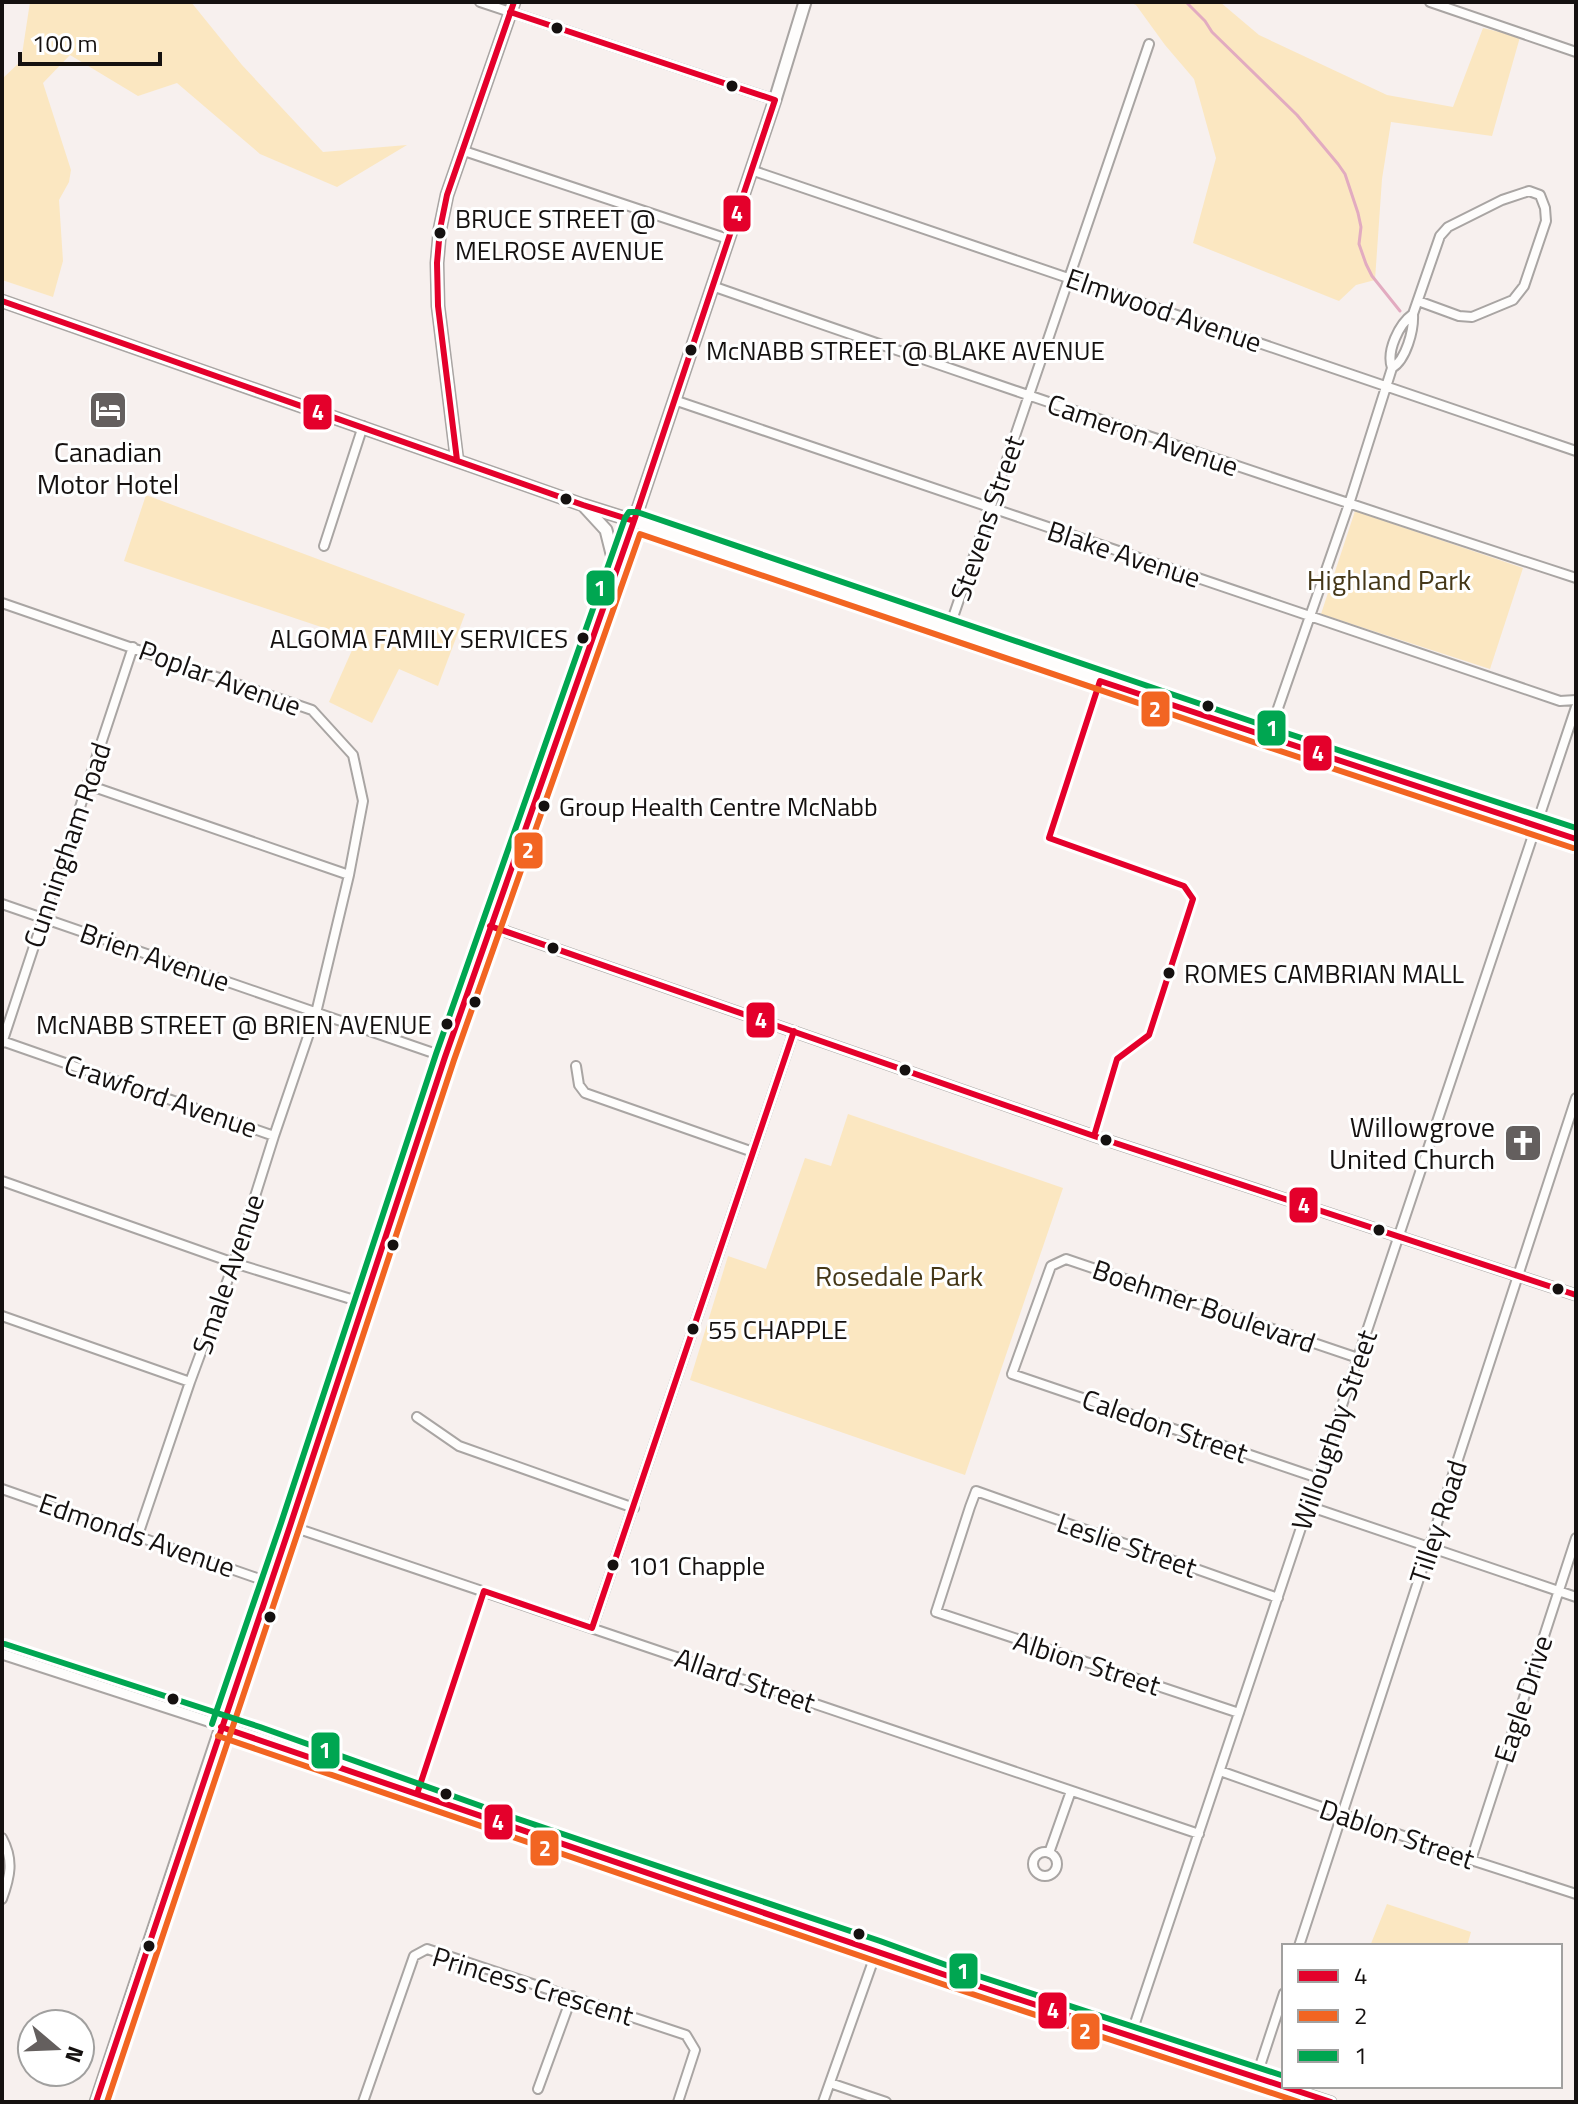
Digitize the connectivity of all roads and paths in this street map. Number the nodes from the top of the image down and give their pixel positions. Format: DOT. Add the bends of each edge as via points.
graph roads {
  1 [pos="480,2"];
  2 [pos="805,2"];
  3 [pos="1430,2"];
  4 [pos="512,7"];
  5 [pos="1149,44"];
  6 [pos="1576,52"];
  7 [pos="775,100"];
  8 [pos="464,151"];
  9 [pos="751,170"];
  10 [pos="728,239"];
  11 [pos="1069,278"];
  12 [pos="712,286"];
  13 [pos="2,301"];
  14 [pos="1418,301"];
  15 [pos="1386,386"];
  16 [pos="1029,396"];
  17 [pos="674,400"];
  18 [pos="363,426"];
  19 [pos="1576,451"];
  20 [pos="457,460"];
  21 [pos="1349,504"];
  22 [pos="583,505"];
  23 [pos="990,509"];
  24 [pos="634,521"];
  25 [pos="324,546"];
  26 [pos="616,572"];
  27 [pos="1576,578"];
  28 [pos="4,604"];
  29 [pos="2,615"];
  30 [pos="1309,616"];
  31 [pos="949,629"];
  32 [pos="133,647"];
  33 [pos="1576,700"];
  34 [pos="1576,707"];
  35 [pos="1268,737"];
  36 [pos="88,785"];
  37 [pos="1537,826"];
  38 [pos="1576,839"];
  39 [pos="349,875"];
  40 [pos="2,904"];
  41 [pos="42,918"];
  42 [pos="490,926"];
  43 [pos="316,1013"];
  44 [pos="794,1031"];
  45 [pos="2,1041"];
  46 [pos="445,1057"];
  47 [pos="576,1066"];
  48 [pos="1576,1098"];
  49 [pos="274,1136"];
  50 [pos="753,1152"];
  51 [pos="2,1181"];
  52 [pos="1398,1236"];
  53 [pos="234,1263"];
  54 [pos="1517,1274"];
  55 [pos="1576,1295"];
  56 [pos="364,1303"];
  57 [pos="2,1316"];
  58 [pos="1358,1358"];
  59 [pos="1012,1374"];
  60 [pos="190,1382"];
  61 [pos="417,1417"];
  62 [pos="1318,1478"];
  63 [pos="2,1489"];
  64 [pos="1308,1506"];
  65 [pos="634,1508"];
  66 [pos="290,1526"];
  67 [pos="138,1535"];
  68 [pos="1576,1538"];
  69 [pos="1430,1547"];
  70 [pos="271,1583"];
  71 [pos="1558,1591"];
  72 [pos="1576,1597"];
  73 [pos="1278,1598"];
  74 [pos="936,1612"];
  75 [pos="592,1628"];
  76 [pos="2,1654"];
  77 [pos="1239,1713"];
  78 [pos="221,1727"];
  79 [pos="1220,1771"];
  80 [pos="1071,1791"];
  81 [pos="1343,1815"];
  82 [pos="1199,1834"];
  83 [pos="2,1838"];
  84 [pos="1049,1853"];
  85 [pos="1471,1860"];
  86 [pos="1576,1894"];
  87 [pos="2,1899"];
  88 [pos="1300,1944"];
  89 [pos="877,1950"];
  90 [pos="572,1996"];
  91 [pos="1282,1999"];
  92 [pos="1131,2035"];
  93 [pos="1256,2078"];
  94 [pos="830,2083"];
  95 [pos="1282,2086"];
  96 [pos="1287,2088"];
  97 [pos="538,2089"];
  98 [pos="96,2102"];
  99 [pos="363,2102"];
  100 [pos="678,2102"];
  101 [pos="823,2102"];
  102 [pos="886,2102"];
  103 [pos="1331,2102"];
  1 -- 4 [label="street"];
  2 -- 7 [label="main road"];
  3 -- 6 [label="street"];
  4 -- 7 [label="street"];
  4 -- 8 [label="main road"];
  5 -- 11 [label="street, Stevens Street"];
  7 -- 9 [label="main road"];
  8 -- 10 [label="street"];
  8 -- 20 [label="main road" via="447,195 437,263"];
  9 -- 10 [label="main road"];
  9 -- 11 [label="street, Elmwood Avenue"];
  10 -- 12 [label="main road"];
  11 -- 15 [label="street, Elmwood Avenue"];
  11 -- 16 [label="street, Stevens Street"];
  12 -- 16 [label="street, Cameron Avenue"];
  12 -- 17 [label="main road"];
  13 -- 18 [label="main road"];
  14 -- 14 [label="street" via="1472,317 1513,300 1524,286 1546,221 1540,195 1529,191 1502,200 1448,227 1440,236"];
  14 -- 15 [label="street" via="1414,324"];
  15 -- 19 [label="street, Elmwood Avenue"];
  15 -- 21 [label="street"];
  16 -- 21 [label="street, Cameron Avenue"];
  16 -- 23 [label="street, Stevens Street"];
  17 -- 23 [label="street, Blake Avenue"];
  17 -- 24 [label="main road"];
  18 -- 20 [label="main road"];
  18 -- 25 [label="street"];
  20 -- 22 [label="main road"];
  21 -- 27 [label="street, Cameron Avenue"];
  21 -- 30 [label="street"];
  22 -- 24 [label="main road"];
  22 -- 26 [label="main road" via="606,530"];
  23 -- 30 [label="street, Blake Avenue"];
  23 -- 31 [label="street, Stevens Street"];
  24 -- 26 [label="main road"];
  24 -- 31 [label="main road"];
  26 -- 42 [label="main road"];
  28 -- 29 [label="street"];
  28 -- 32 [label="street, Poplar Avenue"];
  30 -- 33 [label="street, Blake Avenue" via="1560,701"];
  30 -- 35 [label="street"];
  31 -- 35 [label="main road"];
  32 -- 36 [label="street, Cunningham Road"];
  32 -- 39 [label="street, Poplar Avenue" via="312,710 353,755 363,801"];
  34 -- 37 [label="street, Willoughby Street"];
  35 -- 37 [label="main road"];
  36 -- 39 [label="street"];
  36 -- 41 [label="street, Cunningham Road"];
  37 -- 38 [label="main road"];
  37 -- 52 [label="street, Willoughby Street"];
  39 -- 43 [label="street, Poplar Avenue"];
  40 -- 41 [label="street, Brien Avenue"];
  41 -- 43 [label="street, Brien Avenue"];
  41 -- 45 [label="street, Cunningham Road"];
  42 -- 44 [label="street"];
  42 -- 46 [label="main road"];
  43 -- 46 [label="street, Brien Avenue"];
  43 -- 49 [label="street, Smale Avenue"];
  44 -- 50 [label="street"];
  44 -- 52 [label="street"];
  45 -- 49 [label="street, Crawford Avenue"];
  46 -- 56 [label="main road"];
  47 -- 50 [label="street" via="585,1093"];
  48 -- 54 [label="street, Tilley Road"];
  49 -- 53 [label="street, Smale Avenue"];
  50 -- 65 [label="street"];
  51 -- 53 [label="street"];
  52 -- 54 [label="street"];
  52 -- 58 [label="street, Willoughby Street"];
  53 -- 56 [label="street"];
  53 -- 60 [label="street, Smale Avenue"];
  54 -- 55 [label="street"];
  54 -- 69 [label="street, Tilley Road"];
  56 -- 66 [label="main road"];
  57 -- 60 [label="street"];
  58 -- 59 [label="street, Boehmer Boulevard" via="1066,1259 1051,1266"];
  58 -- 62 [label="street, Willoughby Street"];
  59 -- 62 [label="street, Caledon Street"];
  60 -- 67 [label="street, Smale Avenue"];
  61 -- 65 [label="street" via="459,1446"];
  62 -- 64 [label="street, Willoughby Street"];
  63 -- 67 [label="street, Edmonds Avenue"];
  64 -- 69 [label="street"];
  64 -- 73 [label="street, Willoughby Street"];
  65 -- 75 [label="street"];
  66 -- 70 [label="main road"];
  66 -- 75 [label="street, Allard Street"];
  67 -- 70 [label="street, Edmonds Avenue"];
  68 -- 71 [label="street, Eagle Drive"];
  69 -- 71 [label="street"];
  69 -- 81 [label="street, Tilley Road"];
  70 -- 78 [label="main road"];
  71 -- 72 [label="street"];
  71 -- 85 [label="street, Eagle Drive"];
  73 -- 74 [label="street, Leslie Street" via="976,1491"];
  73 -- 77 [label="street, Willoughby Street"];
  74 -- 77 [label="street, Albion Street"];
  75 -- 80 [label="street, Allard Street"];
  76 -- 78 [label="street"];
  77 -- 79 [label="street, Willoughby Street"];
  78 -- 89 [label="street"];
  78 -- 98 [label="main road"];
  79 -- 81 [label="street, Dablon Street"];
  79 -- 82 [label="street, Willoughby Street"];
  80 -- 82 [label="street, Allard Street"];
  80 -- 84 [label="street"];
  81 -- 85 [label="street, Dablon Street"];
  81 -- 88 [label="street, Tilley Road"];
  82 -- 92 [label="street, Willoughby Street"];
  83 -- 87 [label="street" via="11,1875"];
  85 -- 86 [label="street, Dablon Street"];
  89 -- 92 [label="street"];
  89 -- 94 [label="street"];
  90 -- 97 [label="street"];
  90 -- 99 [label="street, Princess Crescent" via="427,1949 414,1956"];
  90 -- 100 [label="street, Princess Crescent" via="686,2035 695,2050"];
  91 -- 93 [label="street"];
  92 -- 93 [label="street"];
  93 -- 95 [label="street"];
  94 -- 101 [label="street"];
  94 -- 102 [label="street"];
  96 -- 103 [label="street"];
}
